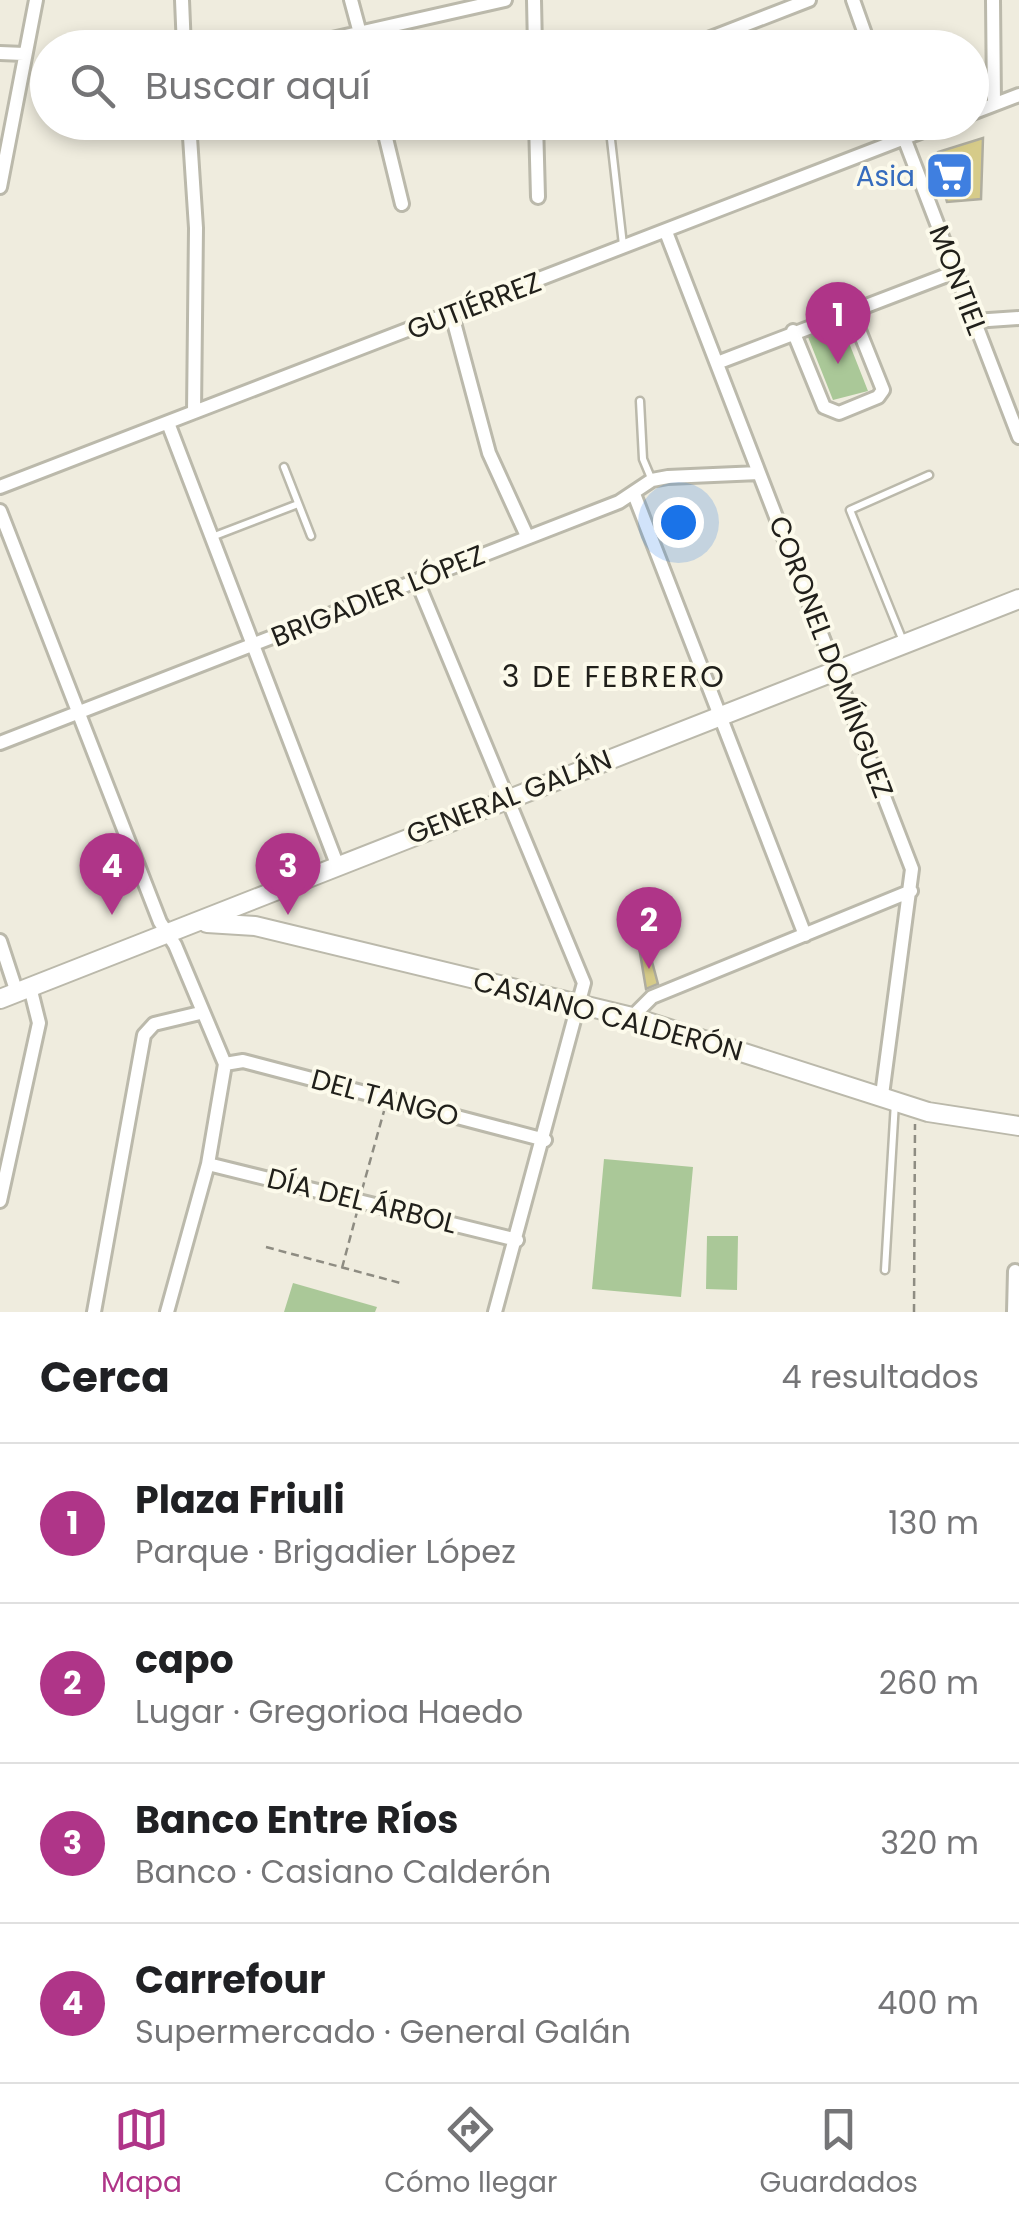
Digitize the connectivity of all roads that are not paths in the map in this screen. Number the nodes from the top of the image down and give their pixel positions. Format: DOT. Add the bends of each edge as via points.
graph roads {
  1 [pos="36,0"];
  2 [pos="182,0"];
  3 [pos="350,0"];
  4 [pos="505,0"];
  5 [pos="534,0"];
  6 [pos="808,0"];
  7 [pos="853,0"];
  8 [pos="994,0"];
  9 [pos="183,30"];
  10 [pos="359,30"];
  11 [pos="398,30"];
  12 [pos="535,30"];
  13 [pos="730,30"];
  14 [pos="864,30"];
  15 [pos="0,53"];
  16 [pos="24,54"];
  17 [pos="1019,95"];
  18 [pos="994,104"];
  19 [pos="989,106"];
  20 [pos="190,140"];
  21 [pos="386,140"];
  22 [pos="536,140"];
  23 [pos="610,140"];
  24 [pos="899,140"];
  25 [pos="905,140"];
  26 [pos="1,180"];
  27 [pos="538,197"];
  28 [pos="402,204"];
  29 [pos="666,232"];
  30 [pos="623,248"];
  31 [pos="955,272"];
  32 [pos="851,310"];
  33 [pos="452,315"];
  34 [pos="1019,318"];
  35 [pos="974,321"];
  36 [pos="793,331"];
  37 [pos="717,363"];
  38 [pos="640,401"];
  39 [pos="194,412"];
  40 [pos="168,423"];
  41 [pos="1019,437"];
  42 [pos="284,467"];
  43 [pos="759,473"];
  44 [pos="928,475"];
  45 [pos="652,480"];
  46 [pos="0,487"];
  47 [pos="634,494"];
  48 [pos="298,504"];
  49 [pos="0,510"];
  50 [pos="311,536"];
  51 [pos="527,536"];
  52 [pos="212,537"];
  53 [pos="418,581"];
  54 [pos="1019,599"];
  55 [pos="903,642"];
  56 [pos="252,645"];
  57 [pos="835,668"];
  58 [pos="80,713"];
  59 [pos="719,715"];
  60 [pos="0,743"];
  61 [pos="506,797"];
  62 [pos="337,864"];
  63 [pos="911,890"];
  64 [pos="264,894"];
  65 [pos="194,924"];
  66 [pos="274,930"];
  67 [pos="168,934"];
  68 [pos="805,935"];
  69 [pos="0,941"];
  70 [pos="16,993"];
  71 [pos="579,1004"];
  72 [pos="200,1013"];
  73 [pos="632,1017"];
  74 [pos="224,1064"];
  75 [pos="888,1098"];
  76 [pos="1019,1126"];
  77 [pos="545,1140"];
  78 [pos="208,1164"];
  79 [pos="0,1201"];
  80 [pos="517,1240"];
  81 [pos="885,1270"];
  82 [pos="1015,1271"];
  83 [pos="94,1312"];
  84 [pos="167,1312"];
  85 [pos="496,1312"];
  86 [pos="1014,1312"];
  1 -- 16 [label="street"];
  2 -- 9 [label="street"];
  3 -- 10 [label="street"];
  4 -- 11 [label="street"];
  5 -- 12 [label="street"];
  6 -- 13 [label="street"];
  7 -- 14 [label="street"];
  8 -- 18 [label="street"];
  15 -- 16 [label="street"];
  16 -- 26 [label="street"];
  17 -- 18 [label="street"];
  18 -- 19 [label="street"];
  20 -- 39 [label="street"];
  21 -- 28 [label="street"];
  22 -- 27 [label="street"];
  23 -- 30 [label="lane"];
  24 -- 29 [label="street, GUTIÉRREZ"];
  25 -- 31 [label="street, MONTIEL"];
  29 -- 30 [label="street, GUTIÉRREZ"];
  29 -- 37 [label="street, CORONEL DOMÍNGUEZ"];
  30 -- 33 [label="street, GUTIÉRREZ"];
  31 -- 32 [label="street"];
  31 -- 35 [label="street, MONTIEL"];
  32 -- 36 [label="street"];
  32 -- 36 [label="street" via="883,390 839,413 824,407"];
  33 -- 39 [label="street, GUTIÉRREZ"];
  33 -- 51 [label="street" via="483,437"];
  34 -- 35 [label="street"];
  35 -- 41 [label="street, MONTIEL"];
  36 -- 37 [label="street"];
  37 -- 43 [label="street, CORONEL DOMÍNGUEZ"];
  38 -- 45 [label="lane" via="643,459"];
  39 -- 40 [label="street, GUTIÉRREZ"];
  40 -- 46 [label="street, GUTIÉRREZ"];
  40 -- 52 [label="street"];
  42 -- 48 [label="lane"];
  43 -- 45 [label="street"];
  43 -- 57 [label="street, CORONEL DOMÍNGUEZ"];
  44 -- 55 [label="lane" via="850,510"];
  45 -- 47 [label="street, BRIGADIER LÓPEZ"];
  47 -- 51 [label="street, BRIGADIER LÓPEZ"];
  47 -- 59 [label="street"];
  48 -- 50 [label="lane"];
  48 -- 52 [label="lane"];
  49 -- 58 [label="street"];
  51 -- 53 [label="street, BRIGADIER LÓPEZ"];
  52 -- 56 [label="street"];
  53 -- 56 [label="street, BRIGADIER LÓPEZ"];
  53 -- 61 [label="street"];
  54 -- 55 [label="street, GENERAL GALÁN"];
  55 -- 57 [label="street, GENERAL GALÁN"];
  56 -- 58 [label="street, BRIGADIER LÓPEZ"];
  56 -- 62 [label="street"];
  57 -- 59 [label="street, GENERAL GALÁN"];
  57 -- 63 [label="street, CORONEL DOMÍNGUEZ" via="909,858"];
  58 -- 60 [label="street, BRIGADIER LÓPEZ"];
  58 -- 67 [label="street"];
  59 -- 61 [label="street, GENERAL GALÁN"];
  59 -- 68 [label="street"];
  61 -- 62 [label="street, GENERAL GALÁN"];
  61 -- 71 [label="street" via="579,966"];
  62 -- 64 [label="street, GENERAL GALÁN"];
  63 -- 68 [label="street"];
  63 -- 75 [label="street, CORONEL DOMÍNGUEZ"];
  64 -- 65 [label="street, GENERAL GALÁN"];
  64 -- 66 [label="street" via="255,912"];
  65 -- 66 [label="street, CASIANO CALDERÓN"];
  65 -- 67 [label="street, GENERAL GALÁN"];
  66 -- 71 [label="street, CASIANO CALDERÓN"];
  67 -- 70 [label="street, GENERAL GALÁN"];
  67 -- 72 [label="street"];
  68 -- 73 [label="street" via="652,998"];
  69 -- 70 [label="street"];
  70 -- 79 [label="street" via="39,1023"];
  71 -- 73 [label="street, CASIANO CALDERÓN"];
  71 -- 77 [label="street"];
  72 -- 74 [label="street"];
  72 -- 83 [label="street" via="154,1024 144,1036"];
  73 -- 75 [label="street, CASIANO CALDERÓN"];
  74 -- 77 [label="street, DEL TANGO" via="242,1061"];
  74 -- 78 [label="street"];
  75 -- 76 [label="street, CASIANO CALDERÓN"];
  75 -- 81 [label="lane"];
  77 -- 80 [label="street"];
  78 -- 80 [label="street, DÍA DEL ÁRBOL"];
  78 -- 84 [label="street"];
  80 -- 85 [label="street"];
  82 -- 86 [label="street"];
}
